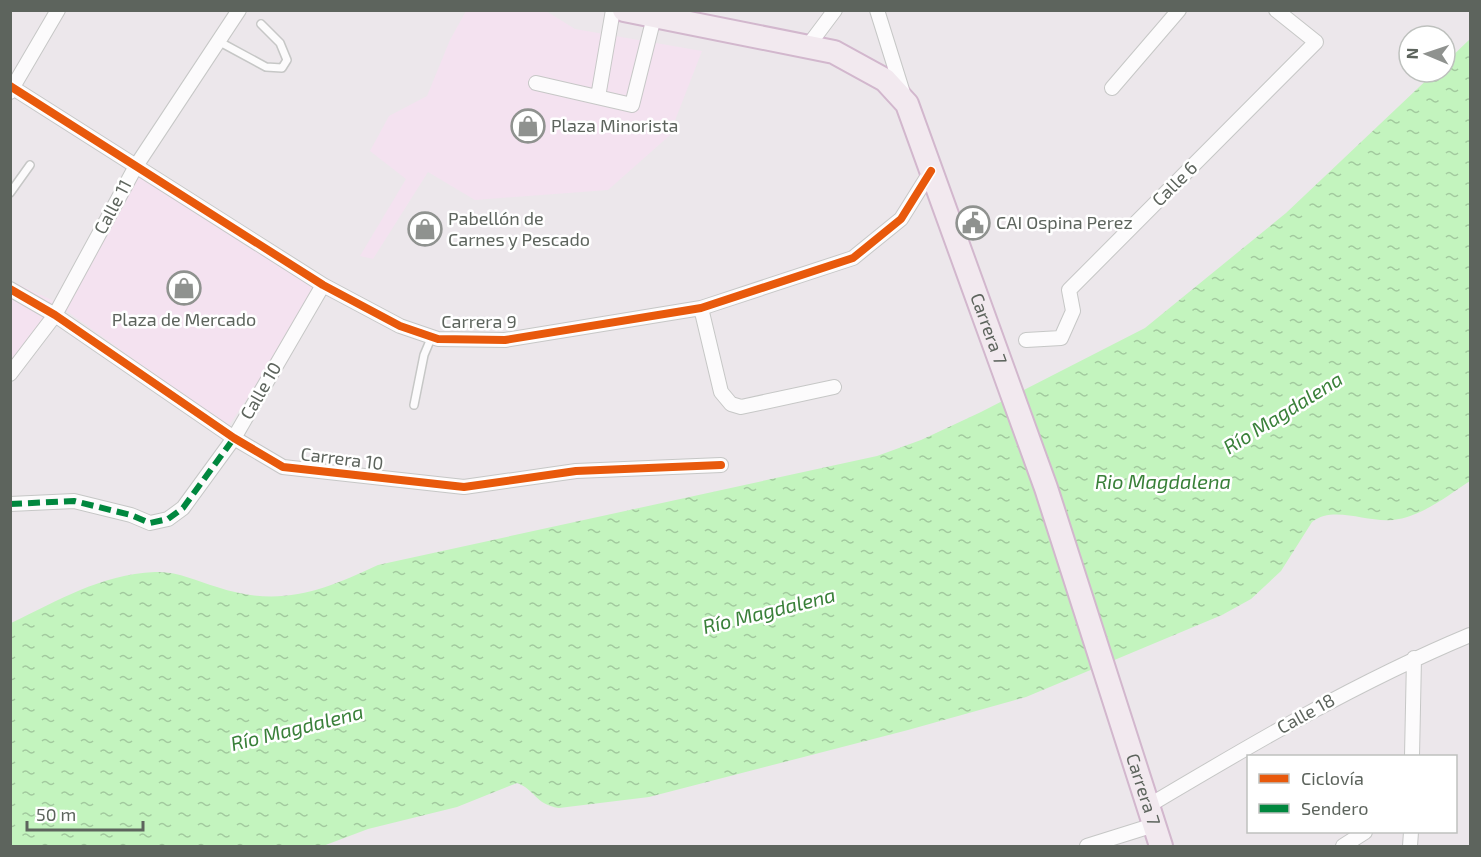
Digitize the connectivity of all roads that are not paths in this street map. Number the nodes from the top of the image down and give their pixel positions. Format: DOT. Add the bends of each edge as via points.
graph roads {
  1 [pos="58,10"];
  2 [pos="239,10"];
  3 [pos="613,10"];
  4 [pos="624,10"];
  5 [pos="835,10"];
  6 [pos="877,10"];
  7 [pos="1179,10"];
  8 [pos="1276,10"];
  9 [pos="654,16"];
  10 [pos="261,24"];
  11 [pos="218,41"];
  12 [pos="808,46"];
  13 [pos="536,83"];
  14 [pos="12,88"];
  15 [pos="1112,88"];
  16 [pos="598,97"];
  17 [pos="907,104"];
  18 [pos="30,165"];
  19 [pos="136,166"];
  20 [pos="931,171"];
  21 [pos="10,193"];
  22 [pos="323,285"];
  23 [pos="10,289"];
  24 [pos="701,308"];
  25 [pos="55,315"];
  26 [pos="432,336"];
  27 [pos="1026,340"];
  28 [pos="10,374"];
  29 [pos="834,387"];
  30 [pos="414,405"];
  31 [pos="234,438"];
  32 [pos="721,465"];
  33 [pos="10,504"];
  34 [pos="1470,634"];
  35 [pos="1414,658"];
  36 [pos="1249,755"];
  37 [pos="1412,755"];
  38 [pos="1247,756"];
  39 [pos="1154,826"];
  40 [pos="1362,833"];
  41 [pos="1087,846"];
  42 [pos="1343,846"];
  1 -- 14 [label="street"];
  2 -- 11 [label="street, Calle 11"];
  3 -- 16 [label="street"];
  4 -- 9 [label="main road, Carrera 7"];
  5 -- 12 [label="street"];
  6 -- 17 [label="street"];
  7 -- 15 [label="street"];
  8 -- 27 [label="street, Calle 6" via="1316,42 1069,290 1073,311 1061,338"];
  9 -- 12 [label="main road, Carrera 7"];
  9 -- 16 [label="street" via="632,105"];
  10 -- 11 [label="lane" via="280,43 287,60 282,68 267,67"];
  11 -- 19 [label="street, Calle 11"];
  12 -- 17 [label="main road, Carrera 7" via="858,63 885,80"];
  13 -- 16 [label="street"];
  14 -- 19 [label="street, Carrera 9"];
  17 -- 20 [label="main road, Carrera 7"];
  18 -- 21 [label="lane"];
  19 -- 22 [label="street, Carrera 9"];
  19 -- 25 [label="street, Calle 11"];
  20 -- 24 [label="street, Carrera 9" via="901,219 853,258"];
  20 -- 39 [label="main road, Carrera 7" via="1046,488"];
  22 -- 26 [label="street, Carrera 9" via="400,326"];
  22 -- 31 [label="street, Calle 10"];
  23 -- 25 [label="street, Carrera 10"];
  24 -- 26 [label="street, Carrera 9" via="505,340"];
  24 -- 29 [label="street" via="722,392 731,404 741,407"];
  25 -- 28 [label="street, Calle 11"];
  25 -- 31 [label="street, Carrera 10"];
  26 -- 30 [label="lane"];
  31 -- 32 [label="street, Carrera 10" via="284,467 464,487 576,471"];
  31 -- 33 [label="street, Calle 10" via="183,508 168,519 150,523 74,501"];
  34 -- 35 [label="street, Calle 18"];
  35 -- 36 [label="street, Calle 18" via="1306,712"];
  35 -- 37 [label="street"];
  38 -- 39 [label="street, Calle 18"];
  39 -- 41 [label="street, Calle 18"];
  40 -- 42 [label="street"];
}
